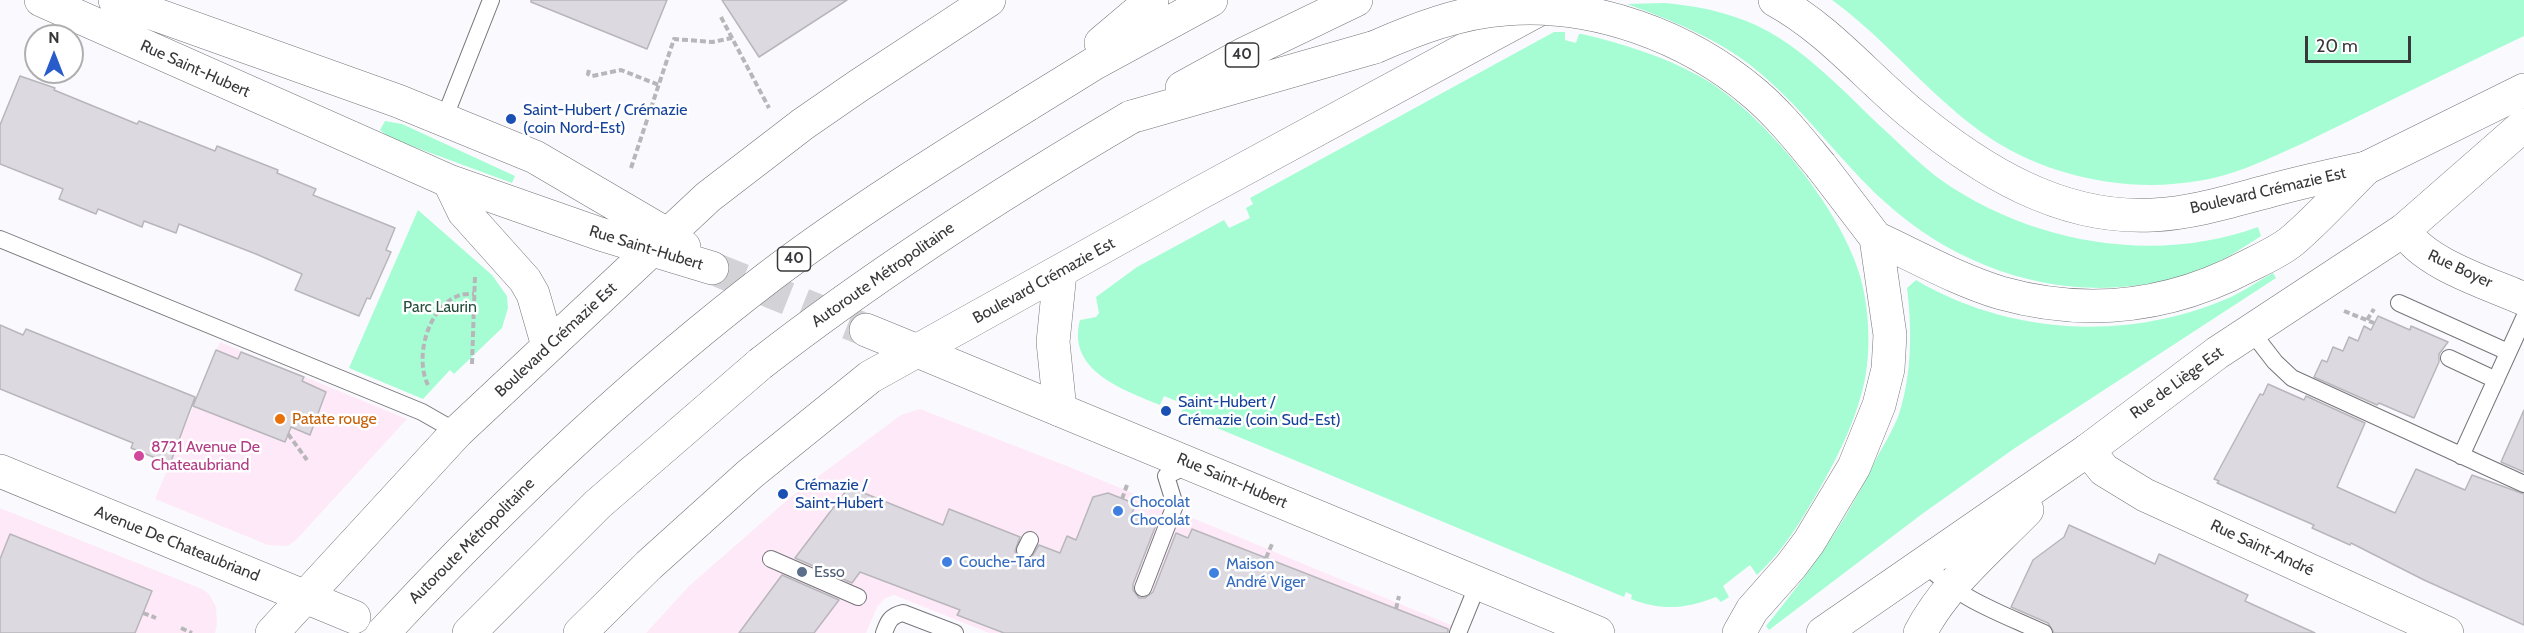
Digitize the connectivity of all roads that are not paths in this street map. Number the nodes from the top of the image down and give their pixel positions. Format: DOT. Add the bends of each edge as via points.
graph roads {
  1 [pos="40,0"];
  2 [pos="115,0"];
  3 [pos="491,0"];
  4 [pos="989,0"];
  5 [pos="1152,0"];
  6 [pos="1210,0"];
  7 [pos="1356,0"];
  8 [pos="1558,0"];
  9 [pos="1775,0"];
  10 [pos="2524,90"];
  11 [pos="1027,105"];
  12 [pos="1131,117"];
  13 [pos="444,119"];
  14 [pos="2524,125"];
  15 [pos="2367,168"];
  16 [pos="449,181"];
  17 [pos="2404,230"];
  18 [pos="1876,238"];
  19 [pos="0,239"];
  20 [pos="660,243"];
  21 [pos="1060,273"];
  22 [pos="2524,299"];
  23 [pos="2398,303"];
  24 [pos="2524,318"];
  25 [pos="866,330"];
  26 [pos="2251,331"];
  27 [pos="548,346"];
  28 [pos="915,350"];
  29 [pos="2508,352"];
  30 [pos="2449,358"];
  31 [pos="2496,380"];
  32 [pos="1060,410"];
  33 [pos="457,432"];
  34 [pos="2088,450"];
  35 [pos="2461,456"];
  36 [pos="1191,464"];
  37 [pos="0,471"];
  38 [pos="2524,484"];
  39 [pos="771,559"];
  40 [pos="1925,563"];
  41 [pos="1478,584"];
  42 [pos="1951,587"];
  43 [pos="1143,588"];
  44 [pos="304,597"];
  45 [pos="858,597"];
  46 [pos="354,617"];
  47 [pos="272,633"];
  48 [pos="383,633"];
  49 [pos="469,633"];
  50 [pos="580,633"];
  51 [pos="884,633"];
  52 [pos="955,633"];
  53 [pos="1458,633"];
  54 [pos="1598,633"];
  55 [pos="1739,633"];
  56 [pos="1823,633"];
  57 [pos="1920,633"];
  58 [pos="2044,633"];
  59 [pos="2446,633"];
  1 -- 16 [label="main road, Rue Saint-Hubert"];
  2 -- 13 [label="main road, Rue Saint-Hubert"];
  3 -- 13 [label="lane"];
  4 -- 20 [label="main road, Boulevard Crémazie Est" via="803,124 708,196"];
  5 -- 11 [label="main road"];
  6 -- 11 [label="main road, Autoroute Métropolitaine / 40"];
  7 -- 12 [label="main road, Autoroute Métropolitaine / 40" via="1246,53"];
  8 -- 21 [label="main road, Boulevard Crémazie Est"];
  9 -- 15 [label="main road, Boulevard Crémazie Est" via="1817,27 1908,111 1974,161 2024,189 2074,206 2127,214 2179,212"];
  10 -- 15 [label="main road, Boulevard Crémazie Est"];
  11 -- 48 [label="main road, Autoroute Métropolitaine / 40, bridge" via="808,249 681,346 520,490"];
  12 -- 18 [label="main road, bridge" via="1375,47 1442,21 1505,9 1575,12 1610,18 1684,47 1754,93 1802,142"];
  12 -- 49 [label="main road, Autoroute Métropolitaine / 40, bridge" via="909,256 760,364 598,504"];
  13 -- 20 [label="main road, Rue Saint-Hubert" via="535,157"];
  14 -- 17 [label="main road, Rue de Liège Est"];
  15 -- 18 [label="main road" via="2290,242 2210,285 2147,302 2090,306 2028,300 1972,283"];
  16 -- 20 [label="main road, Rue Saint-Hubert" via="514,206"];
  16 -- 27 [label="main road" via="464,212 525,279"];
  17 -- 22 [label="main road, Rue Boyer" via="2411,242 2436,260"];
  17 -- 26 [label="main road, Rue de Liège Est"];
  18 -- 55 [label="main road" via="1890,335 1888,369 1879,405 1854,467 1824,518 1791,566 1752,610"];
  19 -- 33 [label="lane" via="422,412"];
  20 -- 27 [label="main road, Boulevard Crémazie Est"];
  21 -- 28 [label="main road, Boulevard Crémazie Est"];
  21 -- 32 [label="main road" via="1053,342"];
  23 -- 29 [label="lane"];
  24 -- 29 [label="lane"];
  25 -- 28 [label="main road, Rue Saint-Hubert"];
  26 -- 34 [label="main road, Rue de Liège Est"];
  26 -- 35 [label="lane" via="2292,378"];
  27 -- 33 [label="main road, Boulevard Crémazie Est"];
  28 -- 32 [label="main road, Rue Saint-Hubert"];
  28 -- 50 [label="main road, Boulevard Crémazie Est" via="870,377 750,474"];
  29 -- 31 [label="lane"];
  30 -- 31 [label="lane"];
  31 -- 35 [label="lane"];
  32 -- 36 [label="main road, Rue Saint-Hubert"];
  33 -- 44 [label="main road, Boulevard Crémazie Est"];
  34 -- 40 [label="main road, Rue de Liège Est"];
  34 -- 42 [label="main road"];
  34 -- 59 [label="main road, Rue Saint-André" via="2104,470 2145,495"];
  35 -- 38 [label="lane"];
  36 -- 41 [label="main road, Rue Saint-Hubert"];
  36 -- 43 [label="lane" via="1167,476 1175,505"];
  37 -- 44 [label="main road, Avenue De Chateaubriand"];
  39 -- 45 [label="lane"];
  40 -- 42 [label="lane"];
  40 -- 56 [label="main road, Rue de Liège Est"];
  41 -- 53 [label="lane"];
  41 -- 54 [label="main road, Rue Saint-Hubert"];
  42 -- 57 [label="main road"];
  42 -- 58 [label="lane" via="1969,600"];
  44 -- 46 [label="main road, Avenue De Chateaubriand"];
  44 -- 47 [label="main road, Boulevard Crémazie Est"];
  51 -- 52 [label="lane" via="889,620 903,613"];
}
